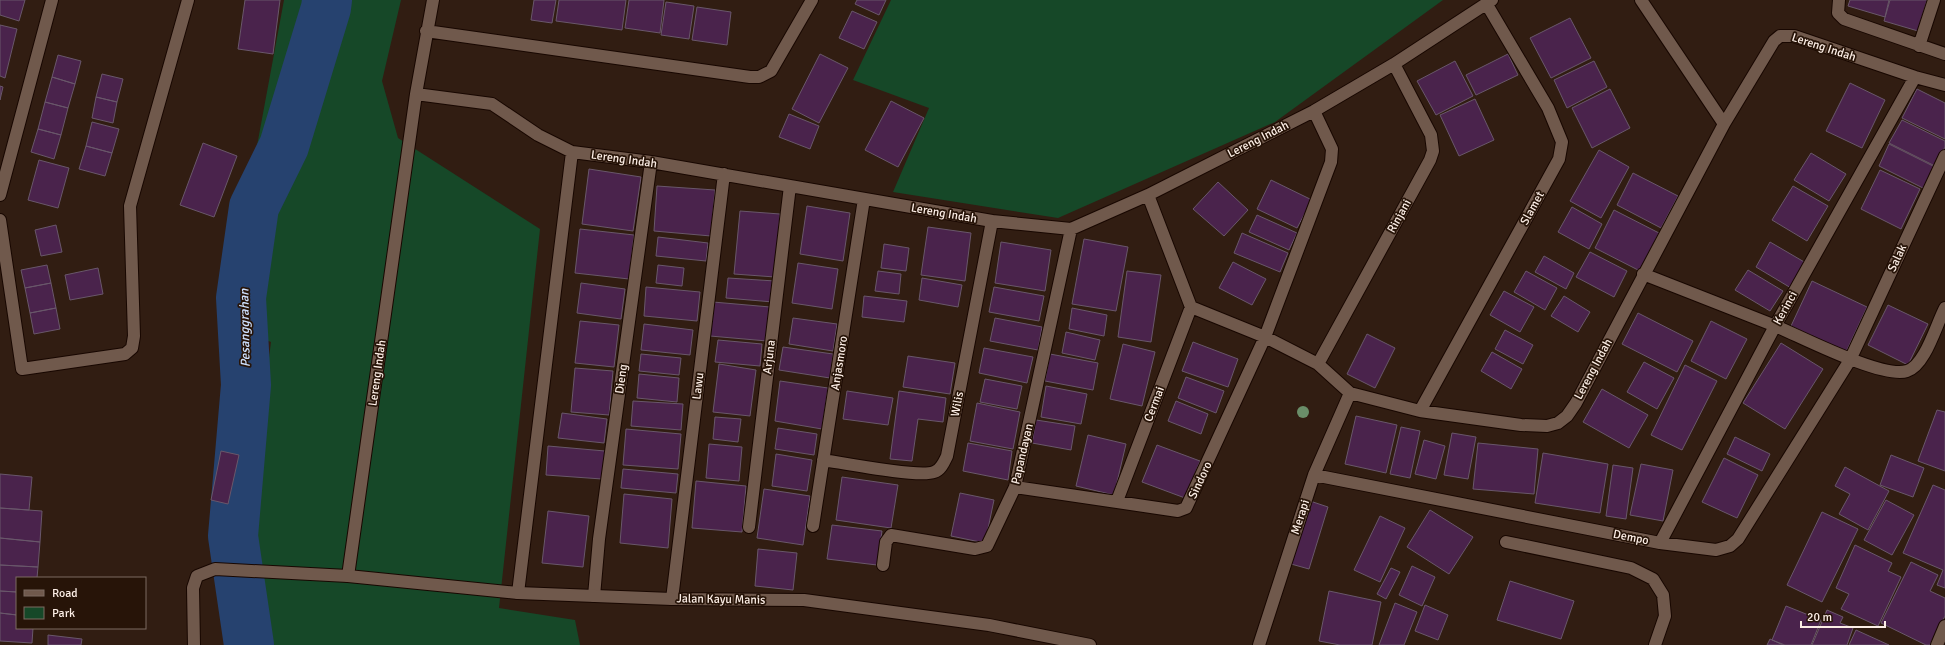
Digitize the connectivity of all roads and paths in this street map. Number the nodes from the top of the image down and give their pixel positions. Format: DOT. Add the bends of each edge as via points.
graph roads {
  1 [pos="52,0"];
  2 [pos="188,0"];
  3 [pos="433,0"];
  4 [pos="812,0"];
  5 [pos="1641,0"];
  6 [pos="1839,0"];
  7 [pos="1934,0"];
  8 [pos="1489,2"];
  9 [pos="426,31"];
  10 [pos="1919,46"];
  11 [pos="1945,54"];
  12 [pos="1394,64"];
  13 [pos="1915,77"];
  14 [pos="1945,85"];
  15 [pos="416,94"];
  16 [pos="1314,111"];
  17 [pos="1724,124"];
  18 [pos="572,152"];
  19 [pos="1945,156"];
  20 [pos="651,162"];
  21 [pos="724,174"];
  22 [pos="790,186"];
  23 [pos="0,195"];
  24 [pos="1148,195"];
  25 [pos="864,199"];
  26 [pos="0,220"];
  27 [pos="992,221"];
  28 [pos="1071,230"];
  29 [pos="1643,274"];
  30 [pos="1191,307"];
  31 [pos="1945,308"];
  32 [pos="1941,324"];
  33 [pos="1775,326"];
  34 [pos="1265,337"];
  35 [pos="1850,360"];
  36 [pos="1318,364"];
  37 [pos="1350,393"];
  38 [pos="1420,411"];
  39 [pos="823,460"];
  40 [pos="1314,475"];
  41 [pos="1015,487"];
  42 [pos="1117,501"];
  43 [pos="814,526"];
  44 [pos="749,527"];
  45 [pos="1506,542"];
  46 [pos="1660,543"];
  47 [pos="883,565"];
  48 [pos="348,576"];
  49 [pos="518,593"];
  50 [pos="594,596"];
  51 [pos="672,599"];
  52 [pos="1945,626"];
  53 [pos="194,645"];
  54 [pos="1090,645"];
  55 [pos="1259,645"];
  56 [pos="1655,645"];
  57 [pos="1937,645"];
  1 -- 23 [label="street"];
  2 -- 26 [label="street" via="130,206 134,336 132,348 125,354 22,369"];
  3 -- 9 [label="street"];
  4 -- 9 [label="street" via="771,71 759,77"];
  5 -- 17 [label="street"];
  6 -- 10 [label="street" via="1838,13 1844,19"];
  7 -- 10 [label="street"];
  8 -- 12 [label="street, Lereng Indah"];
  8 -- 38 [label="street, Slamet" via="1548,108 1562,142 1559,158"];
  9 -- 15 [label="street"];
  10 -- 11 [label="street"];
  12 -- 16 [label="street, Lereng Indah"];
  12 -- 36 [label="street, Rinjani" via="1431,135 1433,151"];
  13 -- 14 [label="street, Lereng Indah"];
  13 -- 17 [label="street, Lereng Indah" via="1794,36 1780,36 1774,41"];
  13 -- 33 [label="street, Kerinci"];
  15 -- 18 [label="street, Lereng Indah" via="492,104 538,135"];
  15 -- 48 [label="street, Lereng Indah"];
  16 -- 24 [label="street, Lereng Indah"];
  16 -- 34 [label="street, Sindoro" via="1332,149 1332,156"];
  17 -- 29 [label="street, Lereng Indah"];
  18 -- 20 [label="street, Lereng Indah"];
  18 -- 49 [label="street"];
  19 -- 35 [label="street, Salak"];
  20 -- 21 [label="street, Lereng Indah"];
  20 -- 50 [label="street, Dieng" via="599,539"];
  21 -- 22 [label="street, Lereng Indah"];
  21 -- 51 [label="street, Lawu"];
  22 -- 25 [label="street, Lereng Indah"];
  22 -- 44 [label="street, Arjuna"];
  24 -- 28 [label="street, Lereng Indah"];
  24 -- 30 [label="street"];
  25 -- 27 [label="street, Lereng Indah"];
  25 -- 39 [label="street, Anjasmoro"];
  27 -- 28 [label="street, Lereng Indah"];
  27 -- 39 [label="street, Wilis" via="943,464 933,472 915,473"];
  28 -- 41 [label="street, Papandayan"];
  29 -- 33 [label="street"];
  29 -- 38 [label="street, Lereng Indah" via="1576,403 1558,423 1533,426"];
  30 -- 34 [label="street"];
  30 -- 42 [label="street, Cermai"];
  31 -- 32 [label="street"];
  32 -- 35 [label="street" via="1916,367 1907,372 1896,372"];
  33 -- 35 [label="street"];
  33 -- 46 [label="street, Kerinci"];
  34 -- 36 [label="street"];
  34 -- 42 [label="street, Sindoro" via="1186,508 1178,511"];
  35 -- 46 [label="street, Dempo" via="1738,539 1730,546 1716,550"];
  36 -- 37 [label="street"];
  37 -- 38 [label="street, Lereng Indah"];
  37 -- 40 [label="street, Merapi"];
  39 -- 43 [label="street, Anjasmoro"];
  40 -- 46 [label="street, Dempo"];
  40 -- 55 [label="street, Merapi"];
  41 -- 42 [label="street, Sindoro"];
  41 -- 47 [label="street, Papandayan" via="987,546 975,549 891,535 886,542"];
  45 -- 56 [label="street" via="1632,568 1653,579 1663,595 1664,616"];
  48 -- 49 [label="street, Jalan Kayu Manis"];
  48 -- 53 [label="street" via="215,569 197,576 193,588"];
  49 -- 50 [label="street, Jalan Kayu Manis"];
  50 -- 51 [label="street, Jalan Kayu Manis"];
  51 -- 54 [label="street, Jalan Kayu Manis" via="804,600 989,626"];
  52 -- 57 [label="street"];
}
